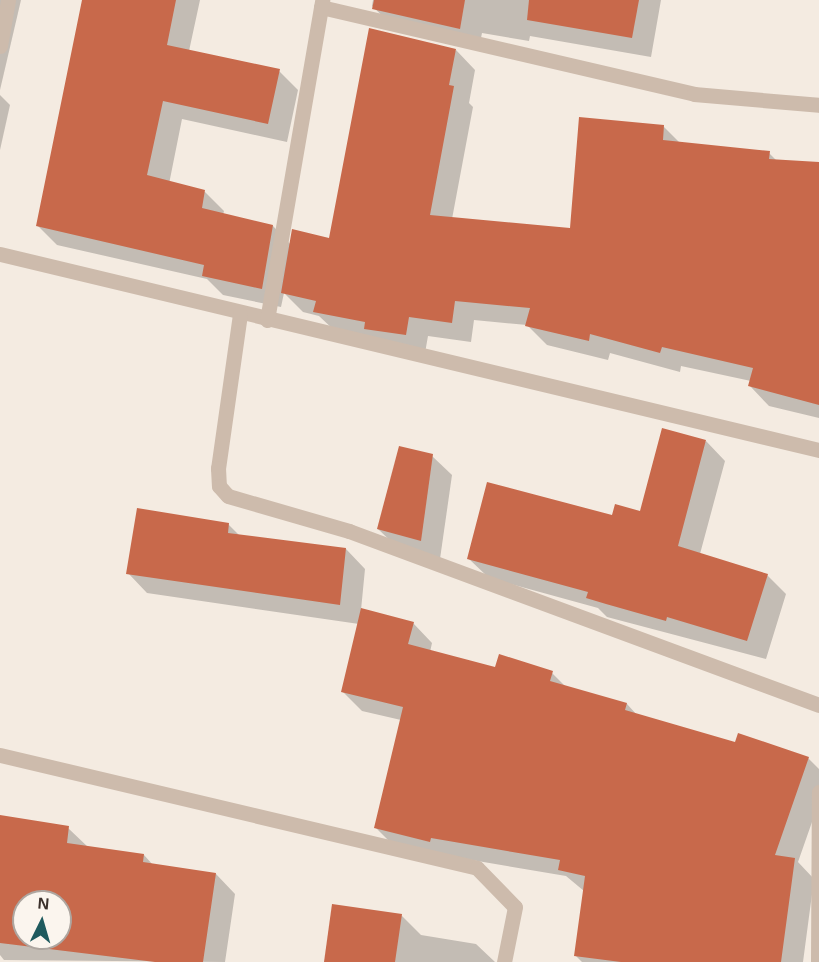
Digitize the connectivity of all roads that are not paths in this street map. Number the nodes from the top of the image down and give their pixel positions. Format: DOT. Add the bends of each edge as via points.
graph roads {
  1 [pos="8,0"];
  2 [pos="321,4"];
  3 [pos="0,46"];
  4 [pos="819,105"];
  5 [pos="0,254"];
  6 [pos="240,314"];
  7 [pos="267,320"];
  8 [pos="819,450"];
  9 [pos="819,705"];
  10 [pos="0,755"];
  11 [pos="819,796"];
  12 [pos="504,962"];
  13 [pos="818,962"];
  1 -- 3 [label="street"];
  2 -- 4 [label="street" via="694,94"];
  2 -- 7 [label="street"];
  5 -- 6 [label="street"];
  6 -- 7 [label="street"];
  6 -- 9 [label="street" via="218,468 219,486 228,496 349,531"];
  7 -- 8 [label="street"];
  10 -- 12 [label="street" via="477,868 515,907"];
  11 -- 13 [label="street"];
}
